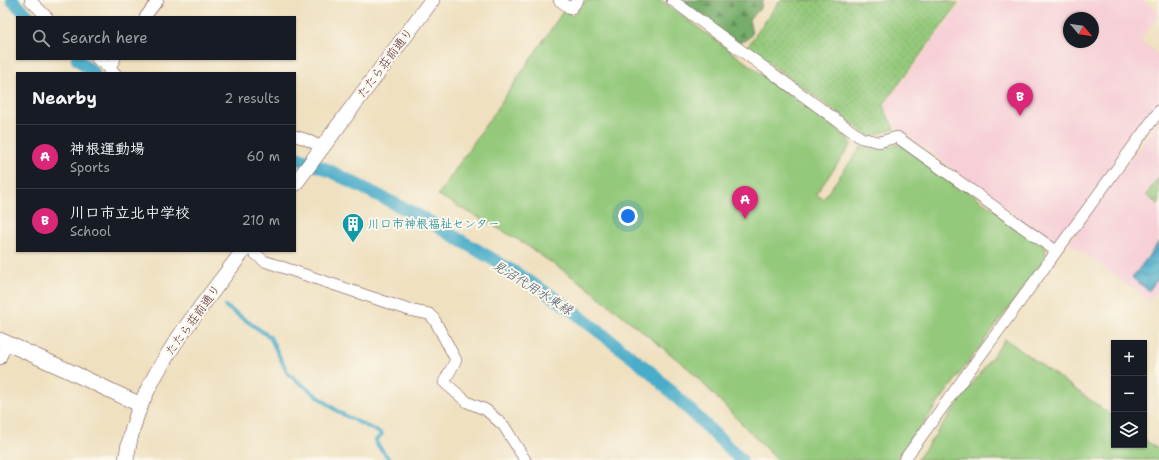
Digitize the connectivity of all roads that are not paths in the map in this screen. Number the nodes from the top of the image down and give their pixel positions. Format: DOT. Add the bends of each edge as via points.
graph roads {
  1 [pos="30,0"];
  2 [pos="158,0"];
  3 [pos="432,0"];
  4 [pos="559,0"];
  5 [pos="578,0"];
  6 [pos="672,0"];
  7 [pos="46,16"];
  8 [pos="146,16"];
  9 [pos="98,60"];
  10 [pos="115,60"];
  11 [pos="111,71"];
  12 [pos="1159,111"];
  13 [pos="296,136"];
  14 [pos="320,151"];
  15 [pos="296,183"];
  16 [pos="1056,251"];
  17 [pos="242,252"];
  18 [pos="253,252"];
  19 [pos="3,342"];
  20 [pos="0,359"];
  21 [pos="141,405"];
  22 [pos="126,460"];
  23 [pos="525,460"];
  24 [pos="904,460"];
  1 -- 7 [label="street"];
  2 -- 8 [label="street"];
  3 -- 14 [label="street, たたら荘前通り"];
  4 -- 5 [label="street" via="571,9"];
  6 -- 16 [label="street" via="861,138 879,142 897,137"];
  9 -- 11 [label="street"];
  10 -- 11 [label="street"];
  12 -- 16 [label="street"];
  13 -- 14 [label="street" via="306,139"];
  14 -- 15 [label="street, たたら荘前通り"];
  16 -- 24 [label="street"];
  17 -- 21 [label="street, たたら荘前通り" via="180,334"];
  18 -- 23 [label="street" via="264,261 409,310 429,314 456,360 444,382 467,402 486,410 504,426"];
  19 -- 20 [label="street"];
  19 -- 21 [label="street"];
  21 -- 22 [label="street, たたら荘前通り"];
}
